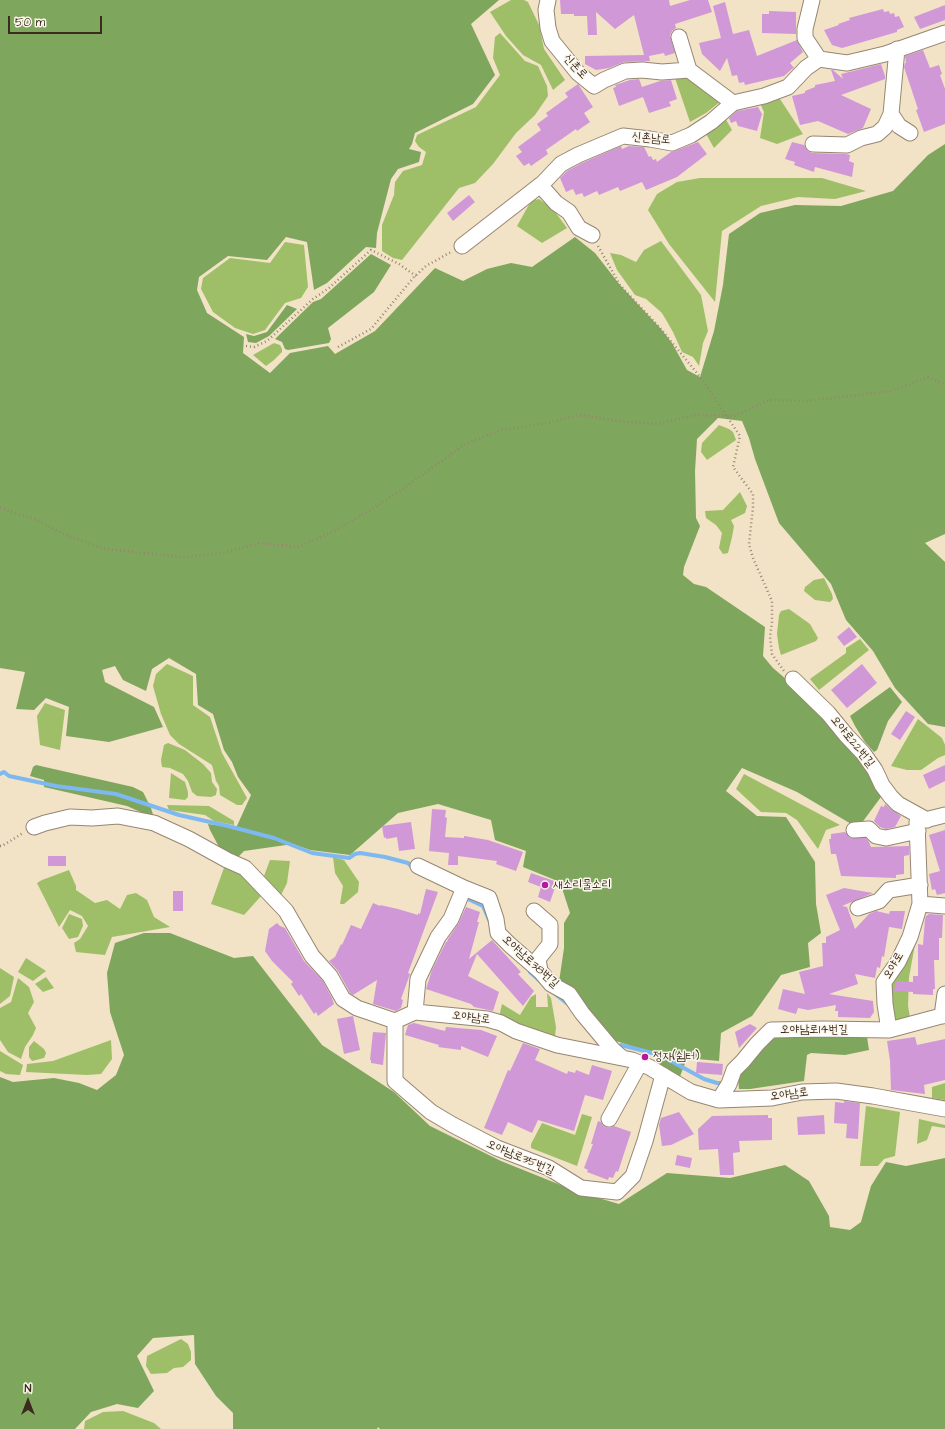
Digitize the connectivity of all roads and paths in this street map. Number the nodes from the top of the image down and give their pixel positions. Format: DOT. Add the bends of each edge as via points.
graph roads {
  1 [pos="548,0"];
  2 [pos="812,0"];
  3 [pos="945,33"];
  4 [pos="679,37"];
  5 [pos="897,50"];
  6 [pos="819,59"];
  7 [pos="688,70"];
  8 [pos="733,103"];
  9 [pos="891,114"];
  10 [pos="910,133"];
  11 [pos="814,144"];
  12 [pos="540,185"];
  13 [pos="592,235"];
  14 [pos="462,246"];
  15 [pos="416,276"];
  16 [pos="246,346"];
  17 [pos="338,347"];
  18 [pos="945,385"];
  19 [pos="726,416"];
  20 [pos="0,508"];
  21 [pos="793,679"];
  22 [pos="945,815"];
  23 [pos="922,826"];
  24 [pos="34,827"];
  25 [pos="854,830"];
  26 [pos="0,846"];
  27 [pos="418,866"];
  28 [pos="920,885"];
  29 [pos="464,888"];
  30 [pos="920,904"];
  31 [pos="945,906"];
  32 [pos="858,908"];
  33 [pos="534,911"];
  34 [pos="540,970"];
  35 [pos="945,994"];
  36 [pos="415,1012"];
  37 [pos="944,1016"];
  38 [pos="395,1021"];
  39 [pos="889,1030"];
  40 [pos="621,1057"];
  41 [pos="640,1063"];
  42 [pos="663,1075"];
  43 [pos="719,1100"];
  44 [pos="945,1109"];
  45 [pos="609,1119"];
  1 -- 7 [label="street, 신촌로" via="546,10 552,41 578,73 594,86 625,71"];
  2 -- 6 [label="street" via="805,38"];
  3 -- 5 [label="street"];
  4 -- 7 [label="street"];
  5 -- 6 [label="street" via="847,63"];
  5 -- 9 [label="street"];
  6 -- 8 [label="street, 신촌남로" via="806,68 788,87"];
  7 -- 8 [label="street"];
  8 -- 12 [label="street, 신촌남로" via="691,135 672,142 623,136 560,164"];
  9 -- 10 [label="street" via="899,126"];
  9 -- 11 [label="street" via="885,127 877,134 847,145"];
  12 -- 13 [label="street" via="568,212 579,228"];
  12 -- 14 [label="street, 신촌남로"];
  13 -- 19 [label="path" via="620,285 701,378"];
  14 -- 15 [label="path" via="426,266"];
  15 -- 16 [label="path" via="371,250 267,341 254,347"];
  15 -- 17 [label="path" via="371,329"];
  18 -- 19 [label="path" via="928,377 891,391 808,401 769,400 734,416"];
  19 -- 20 [label="path" via="695,415 658,424 581,415 501,430 466,444 367,512 334,531 298,547 260,543 223,553 182,557 105,549 68,536 34,519"];
  19 -- 21 [label="path" via="740,436 733,467 753,494 749,544 772,601 772,654 781,668"];
  21 -- 23 [label="street, 오야로22번길" via="863,753 891,797"];
  22 -- 23 [label="street"];
  23 -- 25 [label="street" via="886,838 876,836 869,829"];
  23 -- 28 [label="street, 오야로"];
  24 -- 26 [label="path"];
  24 -- 38 [label="street" via="70,818 118,816 154,823 245,868 286,911 312,956 330,976 343,999 358,1008"];
  27 -- 29 [label="street, 오야남로38번길"];
  28 -- 30 [label="street, 오야로"];
  28 -- 32 [label="street" via="889,890 879,901"];
  29 -- 34 [label="street, 오야남로38번길" via="489,898 498,933"];
  29 -- 36 [label="street" via="451,919 438,937 418,979"];
  30 -- 31 [label="street"];
  30 -- 39 [label="street, 오야로" via="898,962 884,982"];
  33 -- 34 [label="street" via="550,926 550,944 538,960"];
  34 -- 40 [label="street, 오야남로38번길" via="551,984 569,994 582,1013"];
  35 -- 37 [label="street, 오야남로14번길"];
  36 -- 38 [label="street, 오야남로"];
  36 -- 40 [label="street, 오야남로" via="487,1019 557,1045"];
  37 -- 39 [label="street, 오야남로14번길"];
  38 -- 42 [label="street, 오야남로35번길" via="395,1081 431,1112 453,1125 497,1148 549,1168 581,1188 617,1192 634,1176"];
  39 -- 43 [label="street, 오야남로14번길" via="771,1030 734,1070"];
  40 -- 41 [label="street, 오야남로"];
  41 -- 42 [label="street, 오야남로"];
  41 -- 45 [label="street"];
  42 -- 43 [label="street, 오야남로" via="691,1092"];
  43 -- 44 [label="street, 오야남로" via="772,1098 802,1092 836,1091"];
}
